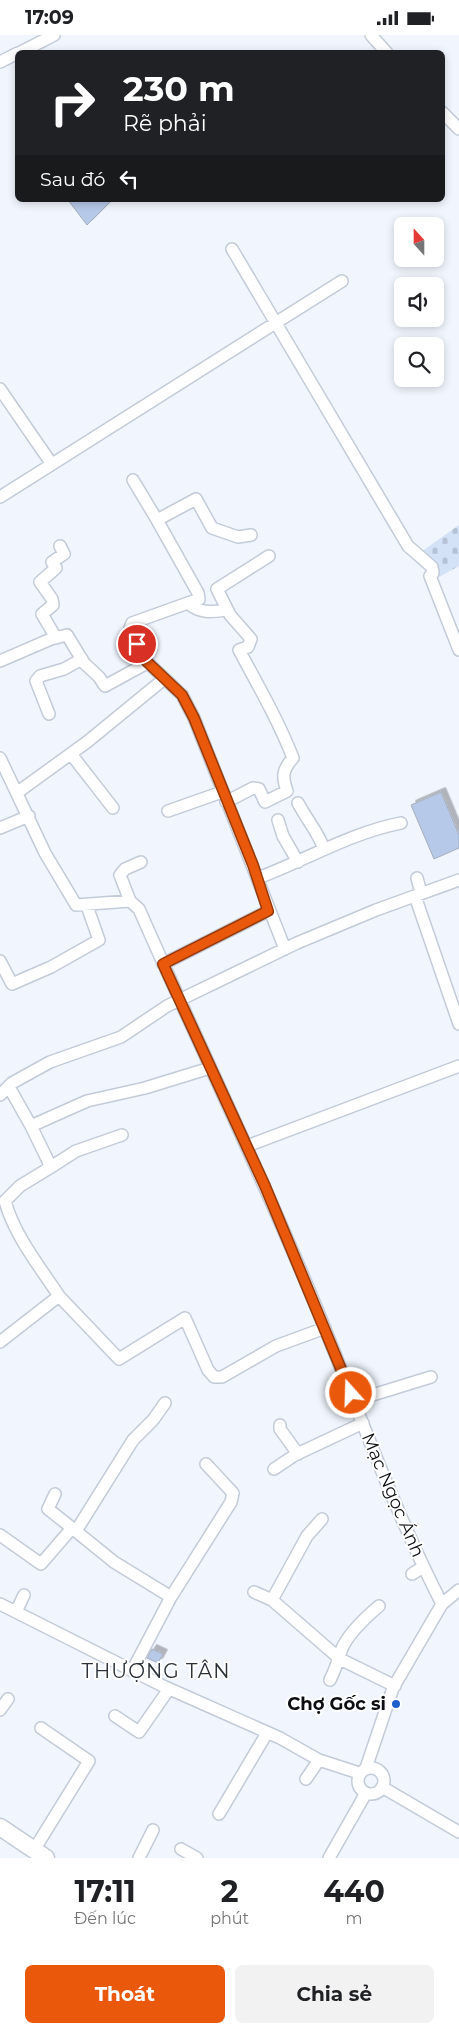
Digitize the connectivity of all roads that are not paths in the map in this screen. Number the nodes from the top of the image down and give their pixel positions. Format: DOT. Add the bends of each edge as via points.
graph roads {
  1 [pos="54,35"];
  2 [pos="371,35"];
  3 [pos="24,50"];
  4 [pos="384,50"];
  5 [pos="15,54"];
  6 [pos="0,62"];
  7 [pos="445,115"];
  8 [pos="459,129"];
  9 [pos="232,249"];
  10 [pos="342,281"];
  11 [pos="277,323"];
  12 [pos="0,389"];
  13 [pos="51,463"];
  14 [pos="133,480"];
  15 [pos="0,497"];
  16 [pos="157,520"];
  17 [pos="251,535"];
  18 [pos="60,546"];
  19 [pos="269,556"];
  20 [pos="188,603"];
  21 [pos="227,610"];
  22 [pos="56,638"];
  23 [pos="459,650"];
  24 [pos="82,659"];
  25 [pos="0,661"];
  26 [pos="147,663"];
  27 [pos="164,679"];
  28 [pos="49,714"];
  29 [pos="71,754"];
  30 [pos="0,758"];
  31 [pos="18,792"];
  32 [pos="224,797"];
  33 [pos="298,803"];
  34 [pos="112,808"];
  35 [pos="168,811"];
  36 [pos="29,816"];
  37 [pos="278,820"];
  38 [pos="401,823"];
  39 [pos="0,828"];
  40 [pos="324,849"];
  41 [pos="298,862"];
  42 [pos="141,863"];
  43 [pos="258,878"];
  44 [pos="417,878"];
  45 [pos="459,880"];
  46 [pos="418,894"];
  47 [pos="130,901"];
  48 [pos="87,906"];
  49 [pos="268,911"];
  50 [pos="285,949"];
  51 [pos="0,961"];
  52 [pos="163,964"];
  53 [pos="179,1000"];
  54 [pos="459,1024"];
  55 [pos="459,1066"];
  56 [pos="210,1068"];
  57 [pos="4,1091"];
  58 [pos="31,1126"];
  59 [pos="122,1135"];
  60 [pos="246,1146"];
  61 [pos="51,1167"];
  62 [pos="59,1296"];
  63 [pos="325,1328"];
  64 [pos="0,1342"];
  65 [pos="431,1377"];
  66 [pos="353,1401"];
  67 [pos="165,1403"];
  68 [pos="363,1423"];
  69 [pos="280,1425"];
  70 [pos="298,1453"];
  71 [pos="206,1464"];
  72 [pos="274,1469"];
  73 [pos="55,1494"];
  74 [pos="322,1519"];
  75 [pos="74,1529"];
  76 [pos="0,1535"];
  77 [pos="423,1567"];
  78 [pos="412,1574"];
  79 [pos="254,1592"];
  80 [pos="24,1595"];
  81 [pos="171,1597"];
  82 [pos="453,1599"];
  83 [pos="272,1600"];
  84 [pos="0,1604"];
  85 [pos="379,1606"];
  86 [pos="16,1612"];
  87 [pos="340,1659"];
  88 [pos="132,1671"];
  89 [pos="330,1680"];
  90 [pos="395,1686"];
  91 [pos="169,1689"];
  92 [pos="8,1699"];
  93 [pos="0,1710"];
  94 [pos="114,1716"];
  95 [pos="41,1728"];
  96 [pos="267,1733"];
  97 [pos="319,1760"];
  98 [pos="363,1771"];
  99 [pos="306,1779"];
  100 [pos="382,1787"];
  101 [pos="366,1793"];
  102 [pos="218,1814"];
  103 [pos="0,1827"];
  104 [pos="153,1830"];
  105 [pos="459,1832"];
  106 [pos="181,1849"];
  107 [pos="40,1854"];
  108 [pos="139,1858"];
  109 [pos="197,1858"];
  110 [pos="329,1858"];
  1 -- 3 [label="street"];
  2 -- 4 [label="street"];
  5 -- 6 [label="street"];
  7 -- 8 [label="street"];
  9 -- 11 [label="street"];
  10 -- 11 [label="street"];
  11 -- 13 [label="street"];
  11 -- 23 [label="street" via="408,546 432,567 430,576"];
  12 -- 13 [label="street"];
  13 -- 15 [label="street"];
  14 -- 16 [label="street"];
  16 -- 17 [label="street" via="196,499 212,528 238,537"];
  16 -- 20 [label="street" via="198,593 199,599"];
  18 -- 22 [label="street" via="64,554 52,561 56,568 40,582 53,605 42,614"];
  19 -- 21 [label="street" via="217,589"];
  20 -- 21 [label="street" via="195,609 209,612"];
  20 -- 26 [label="street" via="132,623 130,628"];
  21 -- 32 [label="street" via="251,639 248,647 239,650 293,759 283,771 287,791 265,802 259,789 253,788"];
  22 -- 24 [label="street" via="68,635"];
  22 -- 25 [label="street"];
  24 -- 26 [label="street" via="105,687"];
  24 -- 28 [label="street" via="64,669 40,676 36,681"];
  26 -- 27 [label="street"];
  27 -- 29 [label="street"];
  27 -- 32 [label="street" via="182,695 190,710"];
  29 -- 31 [label="street"];
  29 -- 34 [label="street"];
  30 -- 31 [label="street"];
  31 -- 36 [label="street"];
  32 -- 35 [label="street"];
  32 -- 43 [label="street"];
  33 -- 40 [label="street" via="311,827 318,831"];
  36 -- 39 [label="street"];
  36 -- 48 [label="street" via="75,904"];
  37 -- 41 [label="street"];
  38 -- 40 [label="street"];
  40 -- 41 [label="street"];
  41 -- 43 [label="street"];
  42 -- 47 [label="street, Mạc Ngọc Ánh" via="124,869 120,875"];
  43 -- 49 [label="street"];
  44 -- 46 [label="street"];
  45 -- 46 [label="street"];
  46 -- 50 [label="street"];
  46 -- 54 [label="street"];
  47 -- 48 [label="street"];
  47 -- 52 [label="street, Mạc Ngọc Ánh" via="139,909"];
  48 -- 51 [label="street" via="99,940 12,984"];
  49 -- 50 [label="street"];
  49 -- 52 [label="street"];
  50 -- 53 [label="street"];
  52 -- 53 [label="street, Mạc Ngọc Ánh"];
  53 -- 56 [label="street, Mạc Ngọc Ánh"];
  53 -- 57 [label="street" via="121,1037 50,1062"];
  55 -- 60 [label="street"];
  56 -- 58 [label="street" via="87,1101"];
  56 -- 60 [label="street, Mạc Ngọc Ánh"];
  57 -- 58 [label="street"];
  58 -- 61 [label="street"];
  59 -- 61 [label="street" via="76,1151"];
  60 -- 63 [label="street, Mạc Ngọc Ánh"];
  61 -- 62 [label="street" via="20,1186 5,1201 23,1240"];
  62 -- 63 [label="street" via="119,1359 185,1318 214,1377 222,1377 276,1346"];
  62 -- 64 [label="street"];
  63 -- 66 [label="street, Mạc Ngọc Ánh"];
  65 -- 66 [label="street"];
  66 -- 68 [label="street, Mạc Ngọc Ánh"];
  67 -- 75 [label="street" via="133,1440"];
  68 -- 70 [label="street"];
  68 -- 77 [label="street, Mạc Ngọc Ánh"];
  69 -- 70 [label="street"];
  70 -- 72 [label="street"];
  71 -- 81 [label="street" via="233,1493 231,1502"];
  73 -- 75 [label="street" via="48,1509"];
  74 -- 83 [label="street" via="307,1536"];
  75 -- 76 [label="street" via="41,1564"];
  75 -- 81 [label="street" via="114,1562"];
  77 -- 78 [label="street"];
  77 -- 82 [label="street, Mạc Ngọc Ánh"];
  79 -- 83 [label="street"];
  80 -- 86 [label="street"];
  81 -- 88 [label="street"];
  82 -- 90 [label="street, Mạc Ngọc Ánh"];
  83 -- 87 [label="street"];
  84 -- 86 [label="street"];
  85 -- 87 [label="street" via="351,1636 341,1650"];
  86 -- 88 [label="street" via="107,1651"];
  87 -- 89 [label="street"];
  87 -- 90 [label="street"];
  88 -- 91 [label="street"];
  90 -- 98 [label="street, Mạc Ngọc Ánh"];
  91 -- 94 [label="street" via="139,1732"];
  91 -- 96 [label="street"];
  92 -- 93 [label="street"];
  95 -- 107 [label="street" via="89,1761"];
  96 -- 97 [label="street"];
  96 -- 102 [label="street"];
  97 -- 98 [label="street"];
  97 -- 99 [label="street"];
  98 -- 100 [label="street" via="374,1767 381,1772 384,1779"];
  98 -- 101 [label="street" via="358,1785"];
  100 -- 101 [label="street" via="375,1793"];
  100 -- 105 [label="street"];
  101 -- 110 [label="street"];
  103 -- 107 [label="street"];
  104 -- 108 [label="street"];
  106 -- 109 [label="street"];
}
